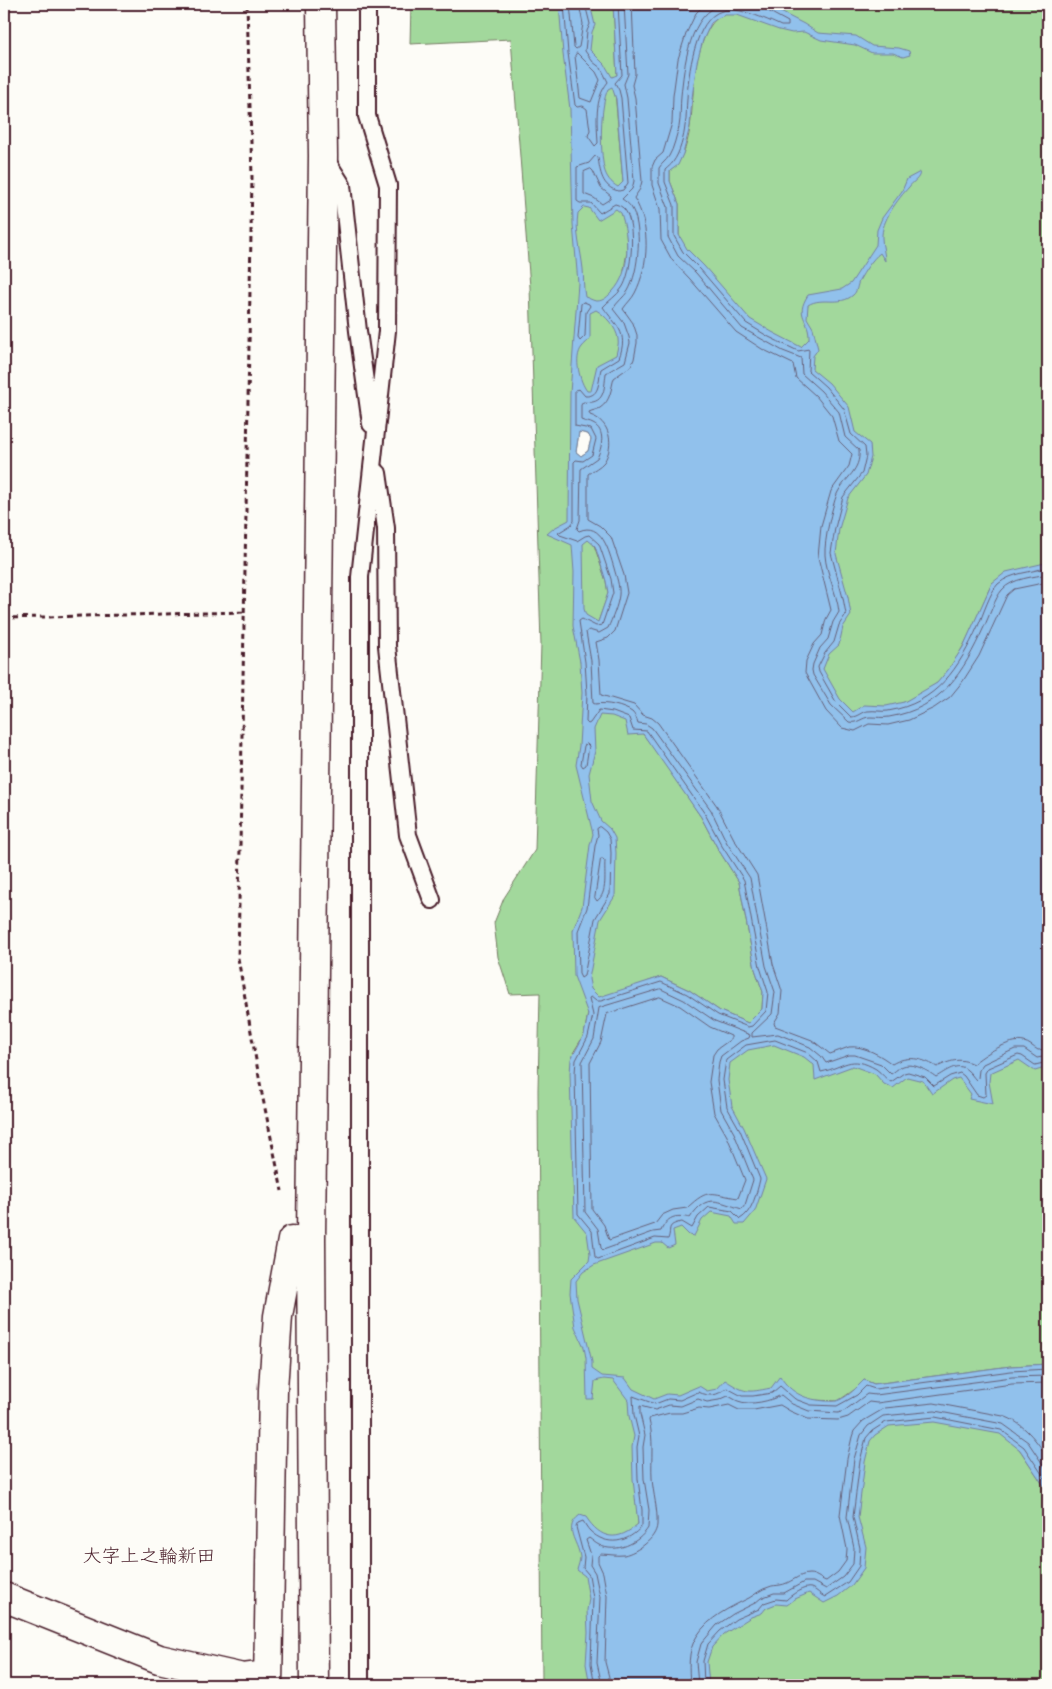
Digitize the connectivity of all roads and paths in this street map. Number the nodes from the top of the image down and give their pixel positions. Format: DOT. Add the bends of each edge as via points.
graph roads {
  1 [pos="247,4"];
  2 [pos="321,4"];
  3 [pos="367,4"];
  4 [pos="323,156"];
  5 [pos="375,450"];
  6 [pos="245,612"];
  7 [pos="4,618"];
  8 [pos="432,900"];
  9 [pos="282,1191"];
  10 [pos="292,1240"];
  11 [pos="4,1597"];
  12 [pos="268,1680"];
  13 [pos="314,1685"];
  14 [pos="360,1685"];
  1 -- 6 [label="path" via="252,177"];
  2 -- 4 [label="street"];
  3 -- 5 [label="lane" via="366,116 388,185 387,331"];
  4 -- 5 [label="lane" via="342,185"];
  4 -- 13 [label="street" via="311,1239"];
  5 -- 8 [label="lane" via="386,528 387,646 408,835"];
  5 -- 14 [label="lane" via="360,577"];
  6 -- 7 [label="path"];
  6 -- 9 [label="path" via="238,958"];
  10 -- 12 [label="street" via="278,1316 273,1389"];
  11 -- 12 [label="street" via="159,1658 243,1678"];
}
